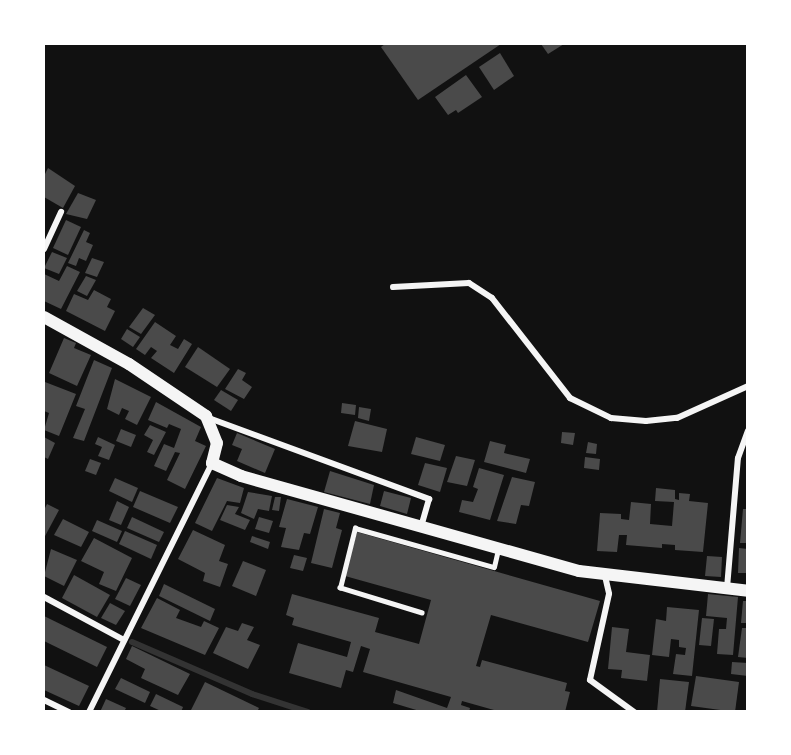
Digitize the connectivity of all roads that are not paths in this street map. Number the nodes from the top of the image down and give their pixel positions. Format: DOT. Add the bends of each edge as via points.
graph roads {
  1 [pos="61,212"];
  2 [pos="44,249"];
  3 [pos="393,287"];
  4 [pos="44,317"];
  5 [pos="747,386"];
  6 [pos="206,416"];
  7 [pos="747,432"];
  8 [pos="212,464"];
  9 [pos="422,524"];
  10 [pos="499,547"];
  11 [pos="604,576"];
  12 [pos="727,588"];
  13 [pos="747,591"];
  14 [pos="44,597"];
  15 [pos="422,613"];
  16 [pos="124,640"];
  17 [pos="44,700"];
  18 [pos="69,711"];
  19 [pos="89,711"];
  20 [pos="634,711"];
  1 -- 2 [label="street"];
  3 -- 5 [label="street" via="469,283 492,298 570,398 611,418 677,418"];
  4 -- 6 [label="main road" via="113,354"];
  6 -- 8 [label="main road" via="217,443"];
  6 -- 9 [label="street" via="429,499"];
  7 -- 12 [label="street" via="738,458"];
  8 -- 9 [label="main road" via="263,483"];
  8 -- 16 [label="street"];
  9 -- 10 [label="main road"];
  10 -- 11 [label="main road"];
  10 -- 15 [label="lane" via="494,567 355,528 340,588"];
  11 -- 12 [label="main road"];
  11 -- 20 [label="street" via="609,594 590,680"];
  12 -- 13 [label="main road"];
  14 -- 16 [label="street"];
  16 -- 19 [label="street"];
  17 -- 18 [label="street"];
}
